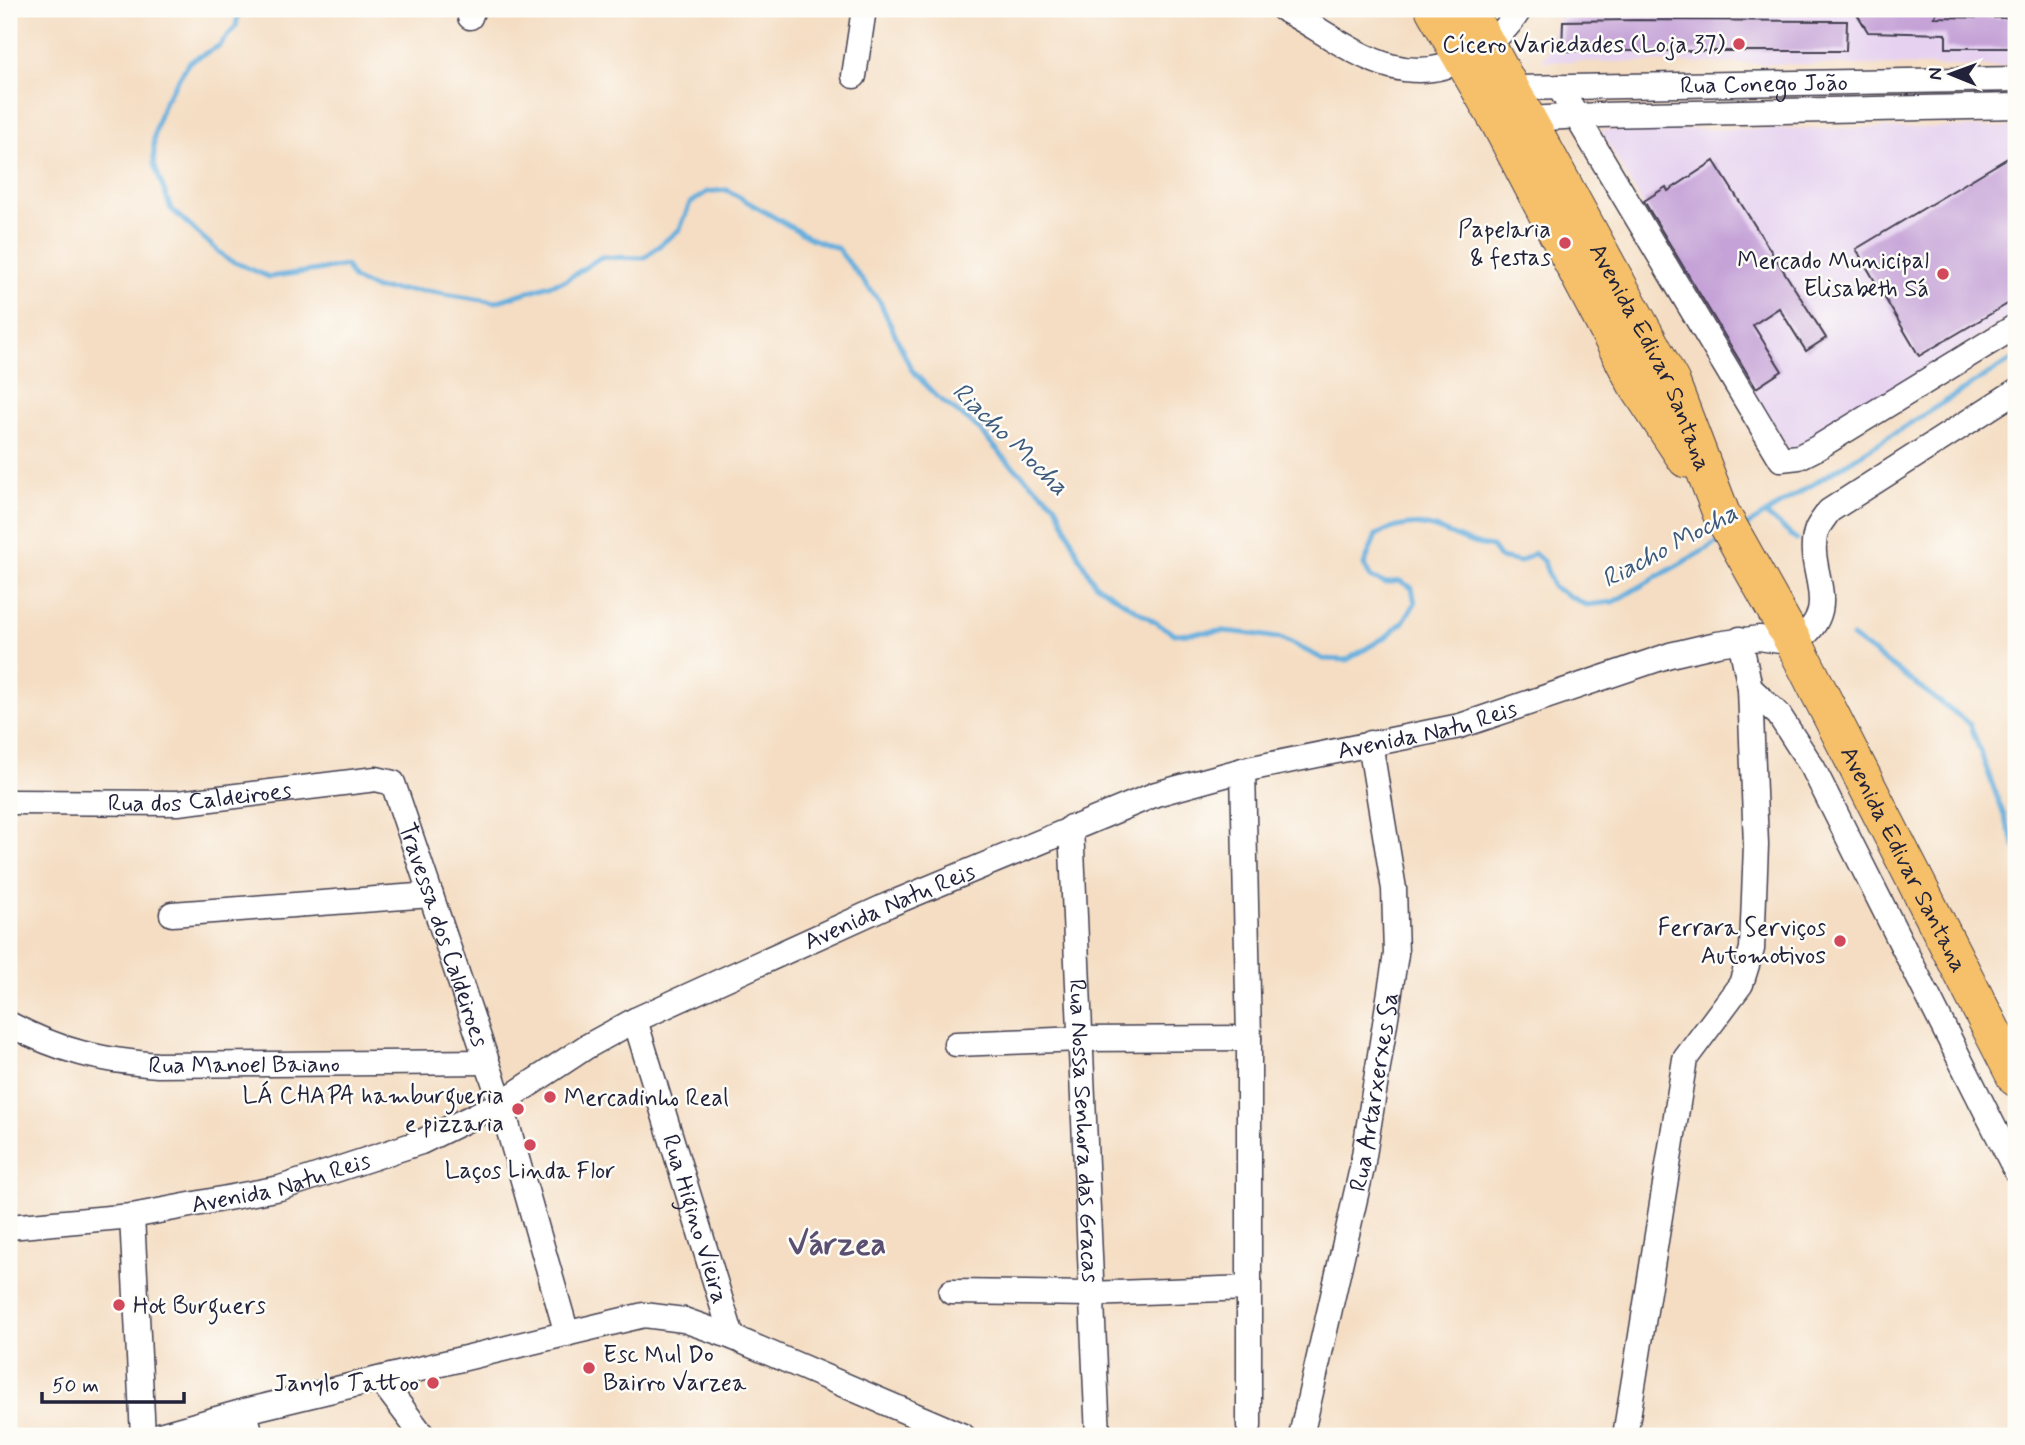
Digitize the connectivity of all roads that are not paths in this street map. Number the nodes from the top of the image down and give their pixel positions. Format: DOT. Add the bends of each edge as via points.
graph roads {
  1 [pos="864,9"];
  2 [pos="1283,9"];
  3 [pos="1434,9"];
  4 [pos="1467,9"];
  5 [pos="1520,9"];
  6 [pos="1475,54"];
  7 [pos="854,76"];
  8 [pos="2016,79"];
  9 [pos="1894,81"];
  10 [pos="1559,87"];
  11 [pos="2016,106"];
  12 [pos="1513,109"];
  13 [pos="1896,109"];
  14 [pos="1574,116"];
  15 [pos="2016,326"];
  16 [pos="2016,391"];
  17 [pos="1740,639"];
  18 [pos="1794,643"];
  19 [pos="1751,688"];
  20 [pos="1370,743"];
  21 [pos="1243,770"];
  22 [pos="389,780"];
  23 [pos="9,802"];
  24 [pos="1071,827"];
  25 [pos="431,895"];
  26 [pos="172,915"];
  27 [pos="635,1020"];
  28 [pos="9,1024"];
  29 [pos="1249,1038"];
  30 [pos="1080,1039"];
  31 [pos="956,1044"];
  32 [pos="488,1062"];
  33 [pos="2016,1078"];
  34 [pos="501,1103"];
  35 [pos="2016,1171"];
  36 [pos="132,1216"];
  37 [pos="9,1227"];
  38 [pos="1248,1288"];
  39 [pos="951,1292"];
  40 [pos="1090,1294"];
  41 [pos="567,1335"];
  42 [pos="733,1337"];
  43 [pos="380,1379"];
  44 [pos="246,1411"];
  45 [pos="1249,1426"];
  46 [pos="143,1436"];
  47 [pos="156,1436"];
  48 [pos="251,1436"];
  49 [pos="423,1436"];
  50 [pos="963,1436"];
  51 [pos="1098,1436"];
  52 [pos="1301,1436"];
  53 [pos="1625,1436"];
  1 -- 7 [label="street"];
  2 -- 6 [label="street" via="1395,69 1440,71"];
  3 -- 6 [label="highway, Avenida Edivar Santana"];
  4 -- 6 [label="highway, Avenida Edivar Santana"];
  5 -- 6 [label="street" via="1511,24"];
  6 -- 12 [label="highway, Avenida Edivar Santana"];
  8 -- 9 [label="street, Rua Conego João"];
  9 -- 10 [label="street, Rua Conego João"];
  9 -- 13 [label="street"];
  10 -- 12 [label="street, Rua Conego João"];
  10 -- 14 [label="street"];
  11 -- 13 [label="street, Rua Conego João"];
  12 -- 14 [label="street, Rua Conego João"];
  12 -- 18 [label="highway, Avenida Edivar Santana" via="1635,382 1718,508"];
  13 -- 14 [label="street, Rua Conego João"];
  14 -- 15 [label="street" via="1776,454 1786,460 1817,447"];
  16 -- 18 [label="street" via="1829,511 1815,539 1821,603 1818,621"];
  17 -- 18 [label="street, Avenida Natu Reis"];
  17 -- 19 [label="street"];
  17 -- 20 [label="street, Avenida Natu Reis" via="1670,655 1472,723"];
  18 -- 33 [label="highway, Avenida Edivar Santana"];
  19 -- 35 [label="street, Avenida Edivar Santana" via="1779,715 1812,768"];
  19 -- 53 [label="street" via="1756,845 1752,949 1741,984 1685,1059"];
  20 -- 21 [label="street, Avenida Natu Reis"];
  20 -- 52 [label="street, Rua Artarxerxes Sa" via="1394,889 1395,954 1360,1180"];
  21 -- 24 [label="street, Avenida Natu Reis" via="1156,794"];
  21 -- 29 [label="street"];
  22 -- 23 [label="street, Rua dos Caldeiroes" via="178,803"];
  22 -- 25 [label="street, Travessa dos Caldeiroes" via="397,789"];
  24 -- 27 [label="street, Avenida Natu Reis"];
  24 -- 30 [label="street, Rua Nossa Senhora das Gracas"];
  25 -- 26 [label="street"];
  25 -- 32 [label="street, Travessa dos Caldeiroes"];
  27 -- 34 [label="street, Avenida Natu Reis"];
  27 -- 42 [label="street, Rua Higino Vieira"];
  28 -- 32 [label="street, Rua Manoel Baiano" via="61,1050 159,1065"];
  29 -- 30 [label="street"];
  29 -- 38 [label="street"];
  30 -- 31 [label="street"];
  30 -- 40 [label="street, Rua Nossa Senhora das Gracas"];
  32 -- 34 [label="street, Travessa dos Caldeiroes"];
  34 -- 36 [label="street, Avenida Natu Reis" via="421,1142 333,1172 280,1188"];
  34 -- 41 [label="street, Travessa dos Caldeiroes"];
  36 -- 37 [label="street, Avenida Natu Reis"];
  36 -- 46 [label="street"];
  38 -- 40 [label="street"];
  38 -- 45 [label="street"];
  39 -- 40 [label="street"];
  40 -- 51 [label="street, Rua Nossa Senhora das Gracas"];
  41 -- 42 [label="street" via="644,1315 684,1320"];
  41 -- 43 [label="street"];
  42 -- 50 [label="street"];
  43 -- 44 [label="street"];
  43 -- 49 [label="street"];
  44 -- 47 [label="street"];
  44 -- 48 [label="street"];
}
